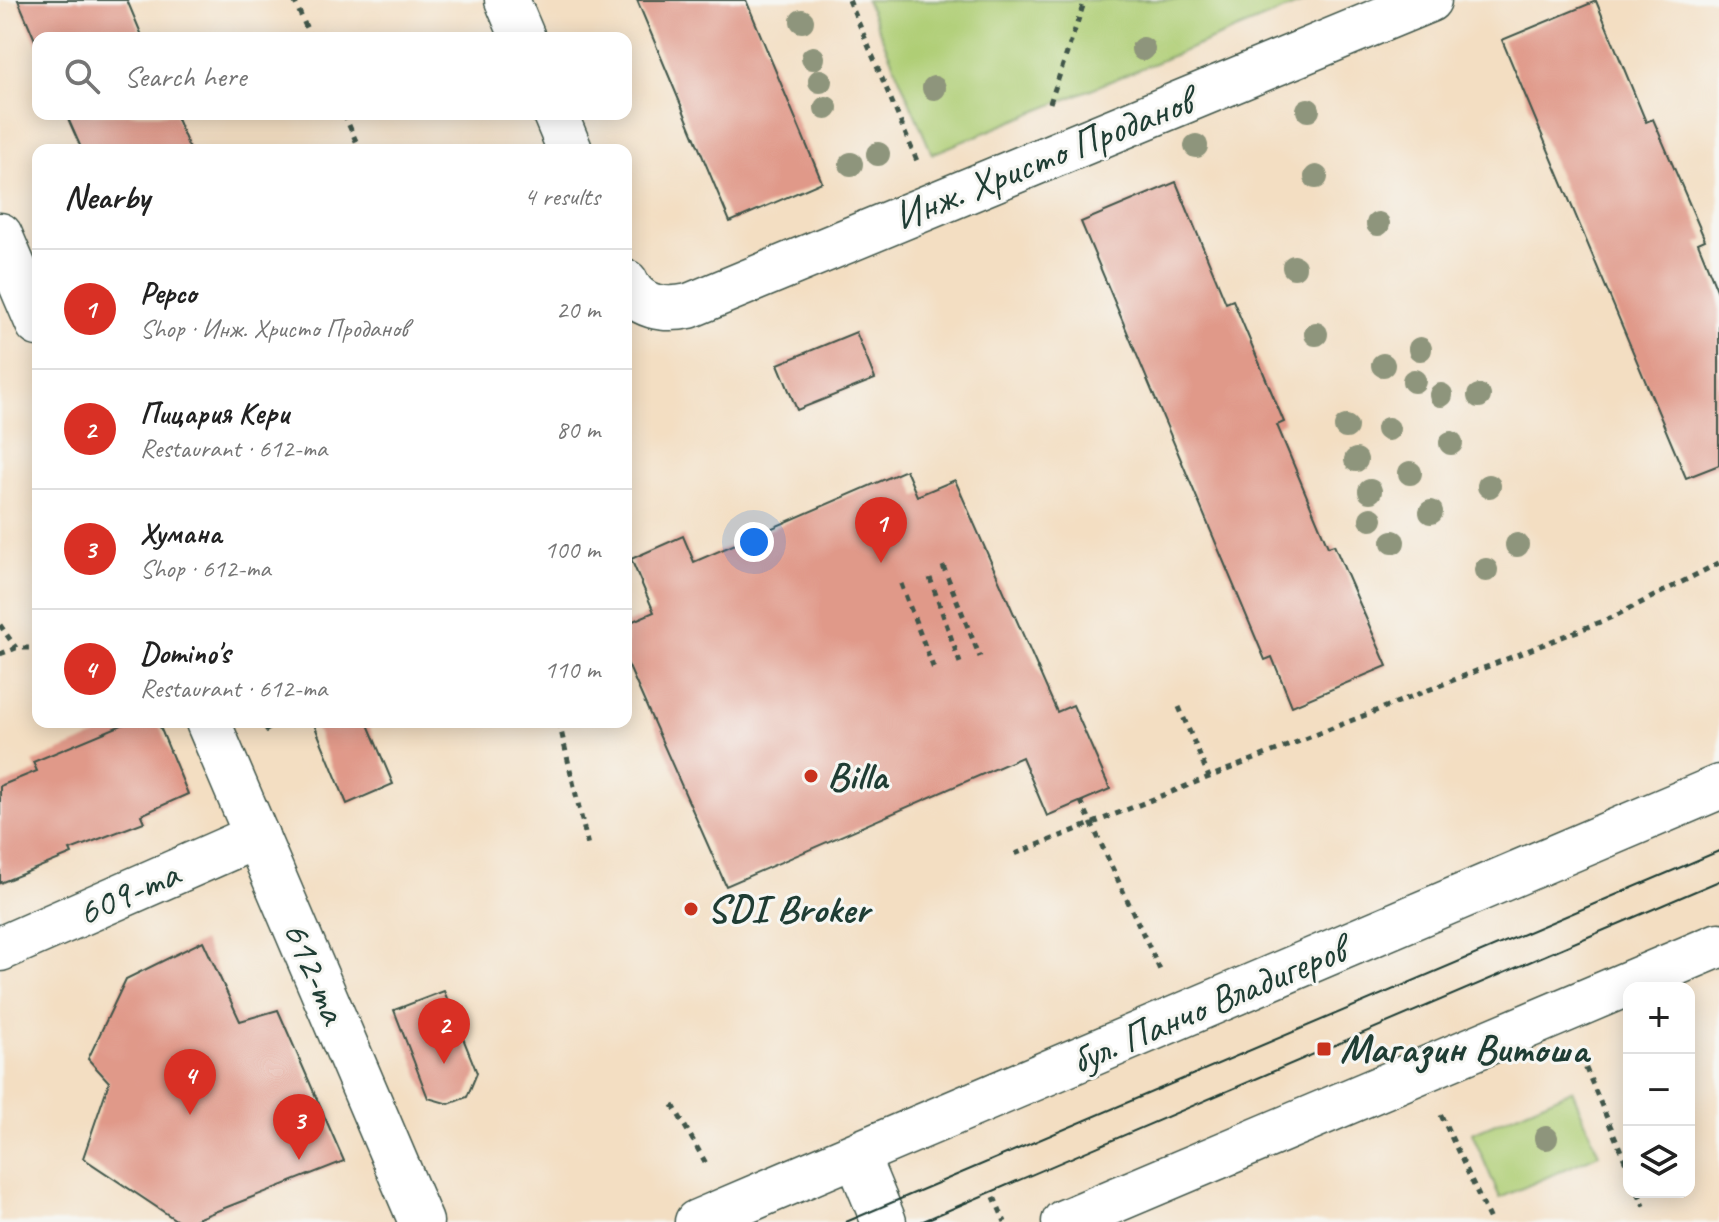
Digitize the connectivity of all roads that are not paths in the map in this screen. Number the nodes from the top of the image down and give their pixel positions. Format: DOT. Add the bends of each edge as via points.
graph roads {
  1 [pos="507,0"];
  2 [pos="1429,0"];
  3 [pos="520,32"];
  4 [pos="558,120"];
  5 [pos="568,144"];
  6 [pos="0,235"];
  7 [pos="641,295"];
  8 [pos="32,310"];
  9 [pos="211,728"];
  10 [pos="1719,787"];
  11 [pos="257,836"];
  12 [pos="1719,945"];
  13 [pos="0,949"];
  14 [pos="857,1157"];
  15 [pos="421,1222"];
  16 [pos="697,1222"];
  17 [pos="884,1222"];
  18 [pos="1064,1222"];
  1 -- 3 [label="street"];
  2 -- 7 [label="street, Инж. Христо Проданов" via="689,306 673,310"];
  4 -- 5 [label="street"];
  6 -- 8 [label="street"];
  9 -- 11 [label="street, 612-та"];
  10 -- 14 [label="street, бул. Панчо Владигеров"];
  11 -- 13 [label="street, 609-та"];
  11 -- 15 [label="street, 612-та"];
  12 -- 18 [label="street"];
  14 -- 16 [label="street, бул. Панчо Владигеров"];
  14 -- 17 [label="street"];
}
